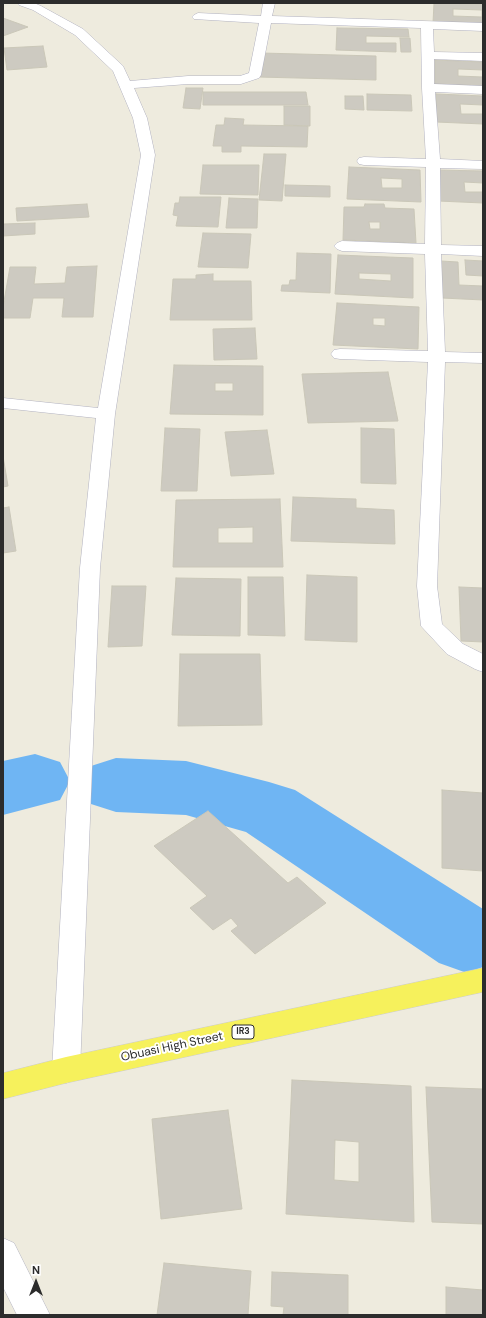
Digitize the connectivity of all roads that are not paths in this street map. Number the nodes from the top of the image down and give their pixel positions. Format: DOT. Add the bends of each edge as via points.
graph roads {
  1 [pos="270,3"];
  2 [pos="38,5"];
  3 [pos="335,9"];
  4 [pos="198,17"];
  5 [pos="266,20"];
  6 [pos="334,22"];
  7 [pos="427,25"];
  8 [pos="483,27"];
  9 [pos="427,55"];
  10 [pos="483,57"];
  11 [pos="126,85"];
  12 [pos="428,88"];
  13 [pos="483,90"];
  14 [pos="364,161"];
  15 [pos="433,163"];
  16 [pos="483,165"];
  17 [pos="342,246"];
  18 [pos="433,249"];
  19 [pos="483,251"];
  20 [pos="340,354"];
  21 [pos="437,357"];
  22 [pos="483,358"];
  23 [pos="3,403"];
  24 [pos="106,414"];
  25 [pos="483,664"];
  26 [pos="483,980"];
  27 [pos="66,1070"];
  28 [pos="3,1086"];
  29 [pos="3,1254"];
  30 [pos="34,1315"];
  1 -- 5 [label="street"];
  2 -- 11 [label="street" via="79,32 119,69"];
  3 -- 6 [label="street"];
  4 -- 5 [label="street"];
  5 -- 6 [label="street"];
  5 -- 11 [label="street" via="255,75 242,80 188,80"];
  6 -- 7 [label="street"];
  7 -- 8 [label="street"];
  7 -- 9 [label="street"];
  9 -- 10 [label="street"];
  9 -- 12 [label="street"];
  11 -- 24 [label="street" via="140,118 148,155"];
  12 -- 13 [label="street"];
  12 -- 15 [label="street"];
  14 -- 15 [label="street"];
  15 -- 16 [label="street"];
  15 -- 18 [label="street"];
  17 -- 18 [label="street"];
  18 -- 19 [label="street"];
  18 -- 21 [label="street"];
  20 -- 21 [label="street"];
  21 -- 22 [label="street"];
  21 -- 25 [label="street" via="427,586 432,626 455,649"];
  23 -- 24 [label="street"];
  24 -- 27 [label="street" via="90,568"];
  26 -- 27 [label="main road, Obuasi High Street / IR3"];
  27 -- 28 [label="main road, Obuasi High Street / IR3"];
  29 -- 30 [label="street"];
}
